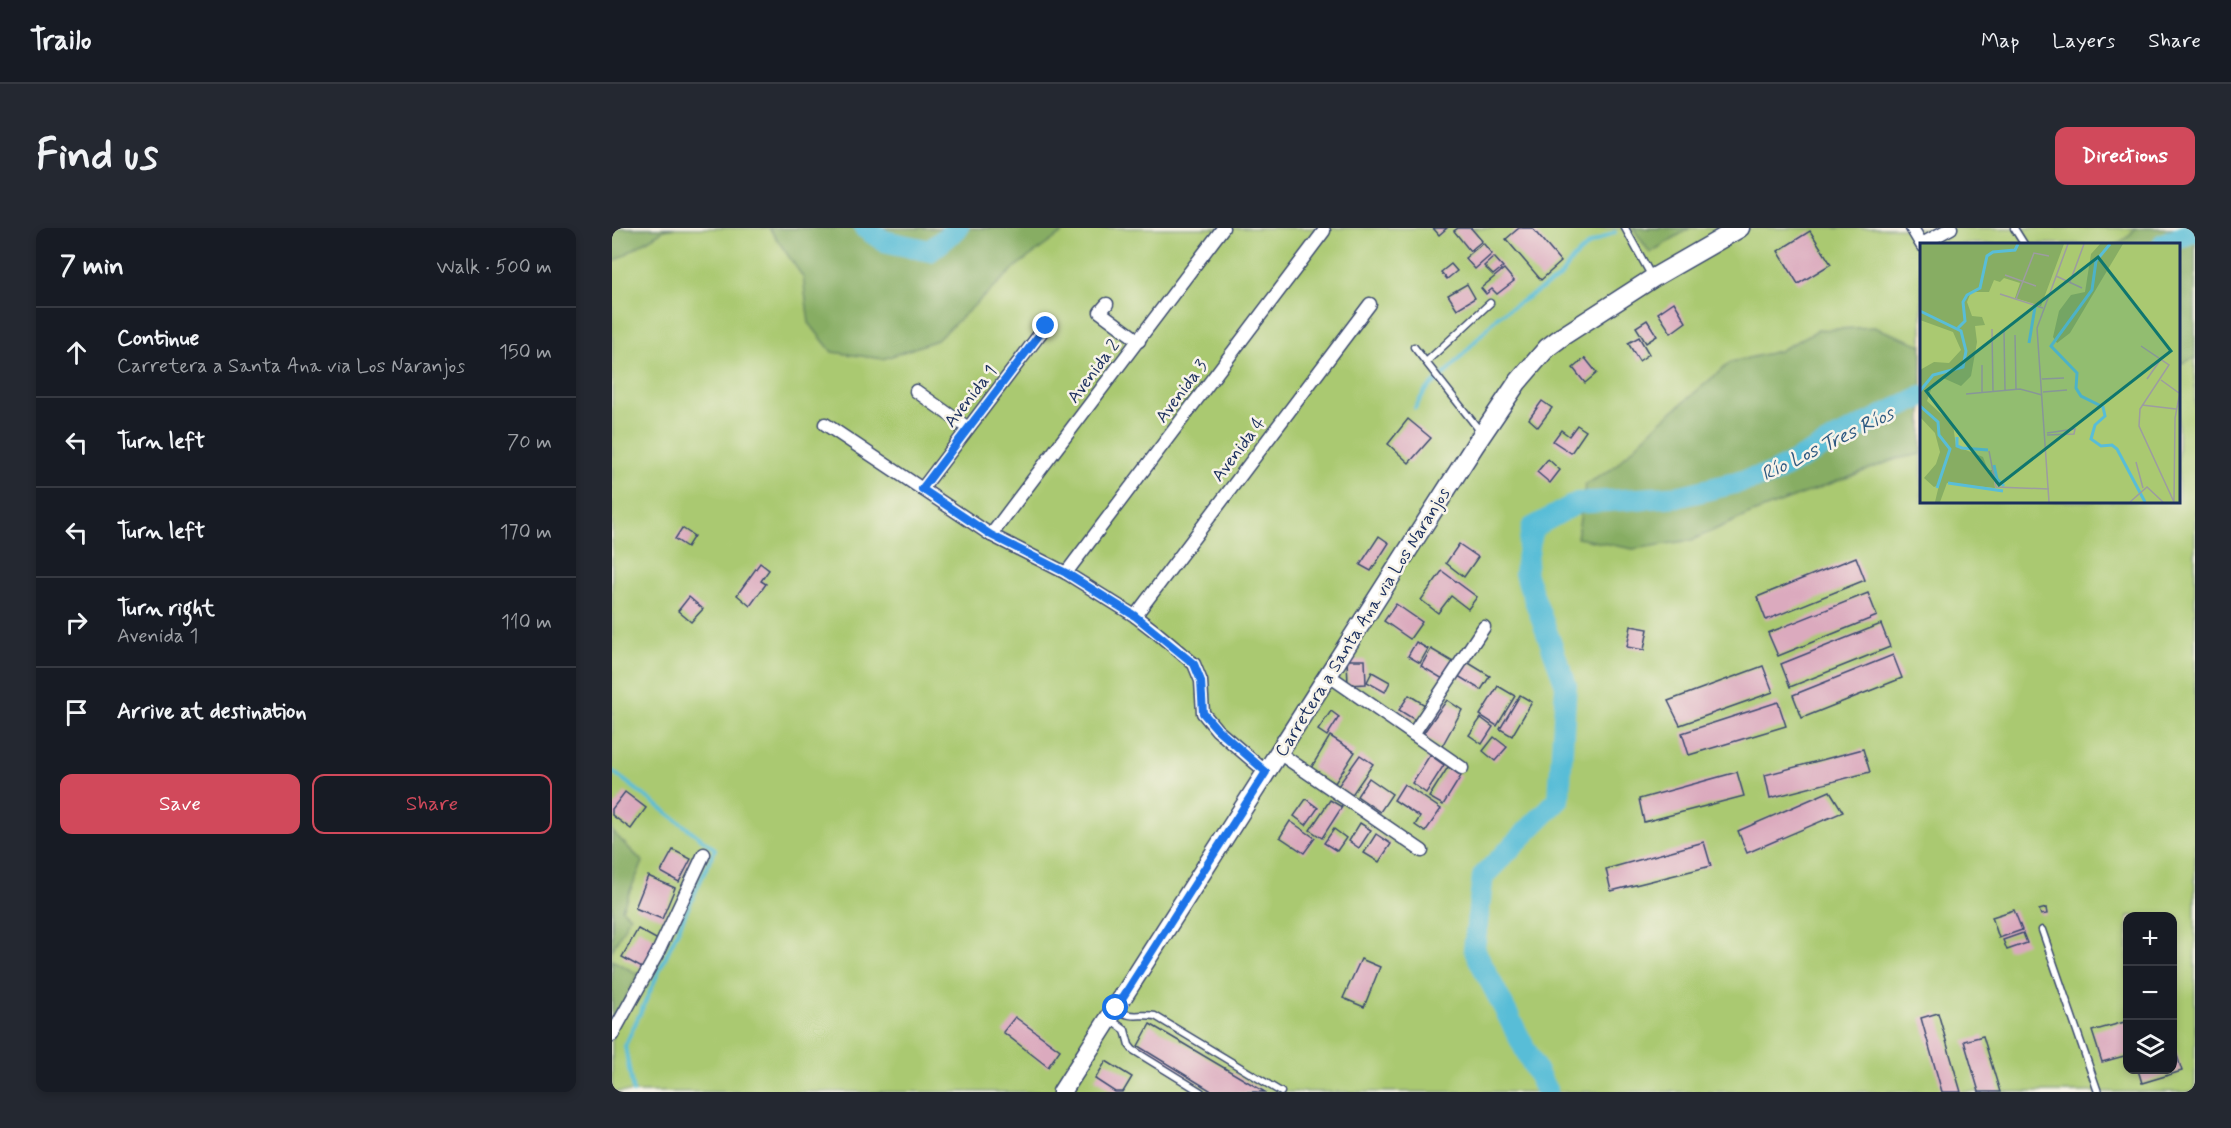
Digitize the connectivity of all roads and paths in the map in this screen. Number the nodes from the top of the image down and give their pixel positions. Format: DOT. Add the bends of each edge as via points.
graph roads {
  1 [pos="1223,228"];
  2 [pos="1624,228"];
  3 [pos="1740,228"];
  4 [pos="1912,228"];
  5 [pos="1951,228"];
  6 [pos="2014,228"];
  7 [pos="1324,231"];
  8 [pos="1921,243"];
  9 [pos="1925,243"];
  10 [pos="2023,243"];
  11 [pos="1653,278"];
  12 [pos="1490,303"];
  13 [pos="1370,304"];
  14 [pos="1104,308"];
  15 [pos="1046,326"];
  16 [pos="1139,341"];
  17 [pos="1414,347"];
  18 [pos="1426,362"];
  19 [pos="916,391"];
  20 [pos="825,424"];
  21 [pos="968,428"];
  22 [pos="1482,434"];
  23 [pos="922,489"];
  24 [pos="991,535"];
  25 [pos="1066,573"];
  26 [pos="1135,616"];
  27 [pos="1484,627"];
  28 [pos="1328,675"];
  29 [pos="1413,734"];
  30 [pos="1279,753"];
  31 [pos="1462,768"];
  32 [pos="1266,772"];
  33 [pos="1422,850"];
  34 [pos="704,854"];
  35 [pos="2042,930"];
  36 [pos="1113,1014"];
  37 [pos="612,1035"];
  38 [pos="1062,1092"];
  39 [pos="1202,1092"];
  40 [pos="1281,1092"];
  41 [pos="2098,1092"];
  1 -- 16 [label="street, Avenida 2"];
  2 -- 11 [label="lane"];
  3 -- 11 [label="main road, Carretera a Santa Ana via Los Naranjos"];
  4 -- 8 [label="street"];
  5 -- 9 [label="street"];
  6 -- 10 [label="lane"];
  7 -- 25 [label="street, Avenida 3"];
  11 -- 22 [label="main road, Carretera a Santa Ana via Los Naranjos" via="1547,348"];
  12 -- 18 [label="lane"];
  13 -- 26 [label="street, Avenida 4"];
  14 -- 16 [label="street"];
  15 -- 21 [label="street, Avenida 1" via="1043,340"];
  16 -- 24 [label="street, Avenida 2"];
  17 -- 18 [label="lane"];
  18 -- 22 [label="lane"];
  19 -- 21 [label="street" via="930,395"];
  20 -- 23 [label="street"];
  21 -- 23 [label="street, Avenida 1"];
  22 -- 28 [label="main road, Carretera a Santa Ana via Los Naranjos"];
  23 -- 24 [label="street"];
  24 -- 25 [label="street"];
  25 -- 26 [label="street"];
  26 -- 32 [label="street" via="1194,664 1201,681 1203,713"];
  27 -- 29 [label="street"];
  28 -- 29 [label="street"];
  28 -- 30 [label="main road, Carretera a Santa Ana via Los Naranjos"];
  29 -- 31 [label="street"];
  30 -- 32 [label="main road, Carretera a Santa Ana via Los Naranjos"];
  30 -- 33 [label="street"];
  32 -- 36 [label="main road, Carretera a Santa Ana via Los Naranjos"];
  34 -- 37 [label="street" via="657,954"];
  35 -- 41 [label="lane"];
  36 -- 38 [label="main road, Carretera a Santa Ana via Los Naranjos"];
  36 -- 39 [label="lane" via="1133,1050"];
  36 -- 40 [label="lane" via="1155,1016"];
}
